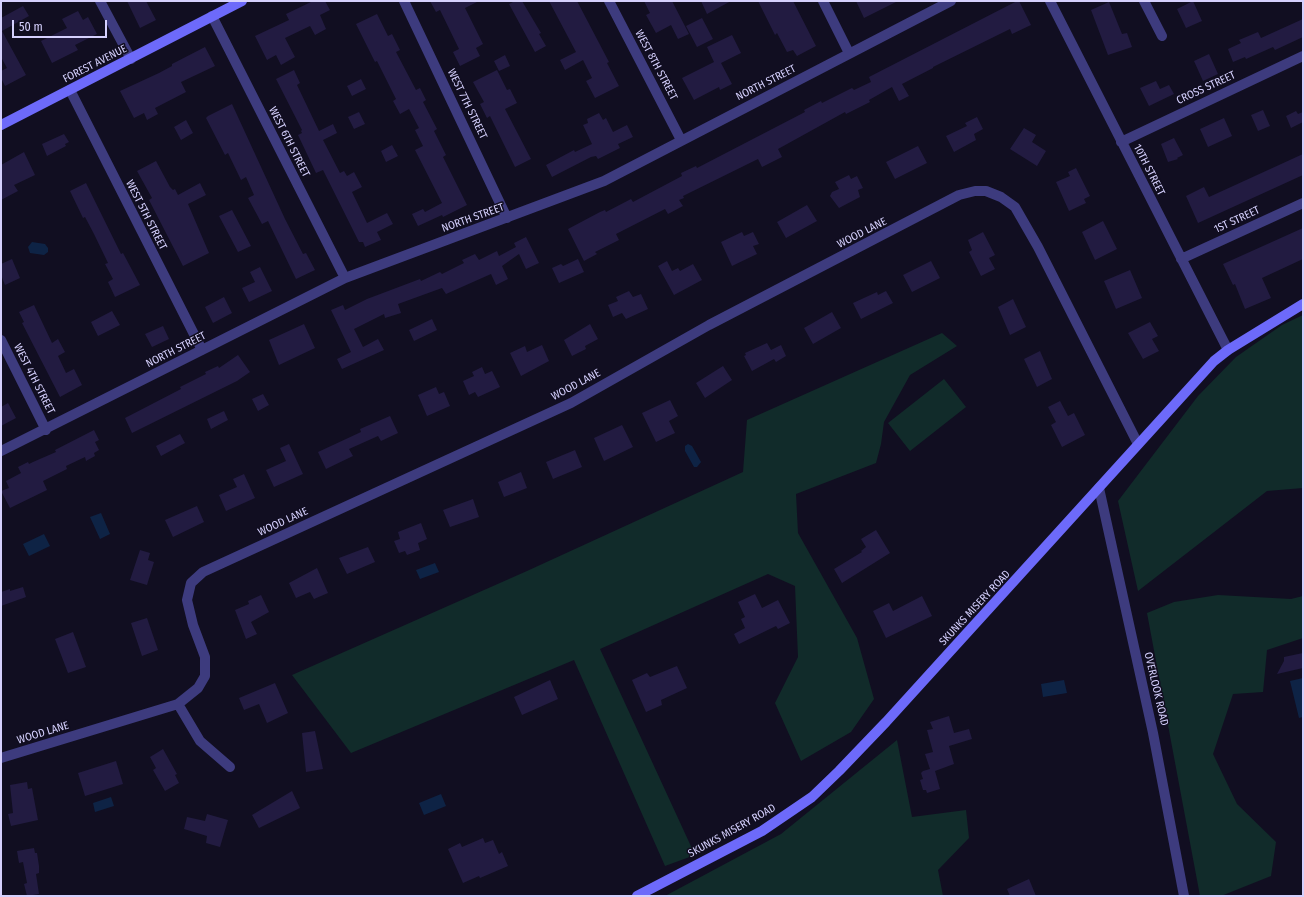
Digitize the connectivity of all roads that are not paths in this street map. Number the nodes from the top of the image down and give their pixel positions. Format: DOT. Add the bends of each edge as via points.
graph roads {
  1 [pos="100,1"];
  2 [pos="242,1"];
  3 [pos="404,1"];
  4 [pos="609,1"];
  5 [pos="823,1"];
  6 [pos="951,1"];
  7 [pos="1050,1"];
  8 [pos="1144,1"];
  9 [pos="212,16"];
  10 [pos="1162,36"];
  11 [pos="849,53"];
  12 [pos="1303,56"];
  13 [pos="131,59"];
  14 [pos="70,90"];
  15 [pos="2,124"];
  16 [pos="681,140"];
  17 [pos="1120,142"];
  18 [pos="1303,203"];
  19 [pos="508,218"];
  20 [pos="1181,259"];
  21 [pos="345,278"];
  22 [pos="1303,304"];
  23 [pos="1,340"];
  24 [pos="202,350"];
  25 [pos="1228,350"];
  26 [pos="46,430"];
  27 [pos="1138,444"];
  28 [pos="1,451"];
  29 [pos="1099,488"];
  30 [pos="178,704"];
  31 [pos="1,758"];
  32 [pos="230,767"];
  33 [pos="637,896"];
  34 [pos="1184,896"];
  1 -- 13 [label="street"];
  2 -- 9 [label="main road, FOREST AVENUE"];
  3 -- 19 [label="street, WEST 7TH STREET"];
  4 -- 16 [label="street, WEST 8TH STREET"];
  5 -- 11 [label="street"];
  6 -- 11 [label="street, NORTH STREET"];
  7 -- 17 [label="street, 10TH STREET"];
  8 -- 10 [label="street"];
  9 -- 13 [label="main road, FOREST AVENUE"];
  9 -- 21 [label="street, WEST 6TH STREET"];
  11 -- 16 [label="street, NORTH STREET"];
  12 -- 17 [label="street, CROSS STREET"];
  13 -- 14 [label="main road, FOREST AVENUE"];
  14 -- 15 [label="main road, FOREST AVENUE"];
  14 -- 24 [label="street, WEST 5TH STREET"];
  16 -- 19 [label="street, NORTH STREET" via="590,187"];
  17 -- 20 [label="street, 10TH STREET"];
  18 -- 20 [label="street, 1ST STREET"];
  19 -- 21 [label="street, NORTH STREET"];
  20 -- 25 [label="street, 10TH STREET"];
  21 -- 24 [label="street, NORTH STREET"];
  22 -- 25 [label="main road, SKUNKS MISERY ROAD"];
  23 -- 26 [label="street, WEST 4TH STREET"];
  24 -- 26 [label="street, NORTH STREET"];
  25 -- 27 [label="main road, SKUNKS MISERY ROAD"];
  26 -- 28 [label="street, NORTH STREET"];
  27 -- 29 [label="main road, SKUNKS MISERY ROAD"];
  27 -- 30 [label="street, WOOD LANE" via="1015,207 986,191 975,191 959,196 709,325 571,403 196,576 188,590 187,607 205,657 205,676 198,688"];
  29 -- 33 [label="main road, SKUNKS MISERY ROAD" via="886,722 812,797 762,831"];
  29 -- 34 [label="street, OVERLOOK ROAD" via="1153,733"];
  30 -- 31 [label="street, WOOD LANE"];
  30 -- 32 [label="street" via="200,741"];
}
